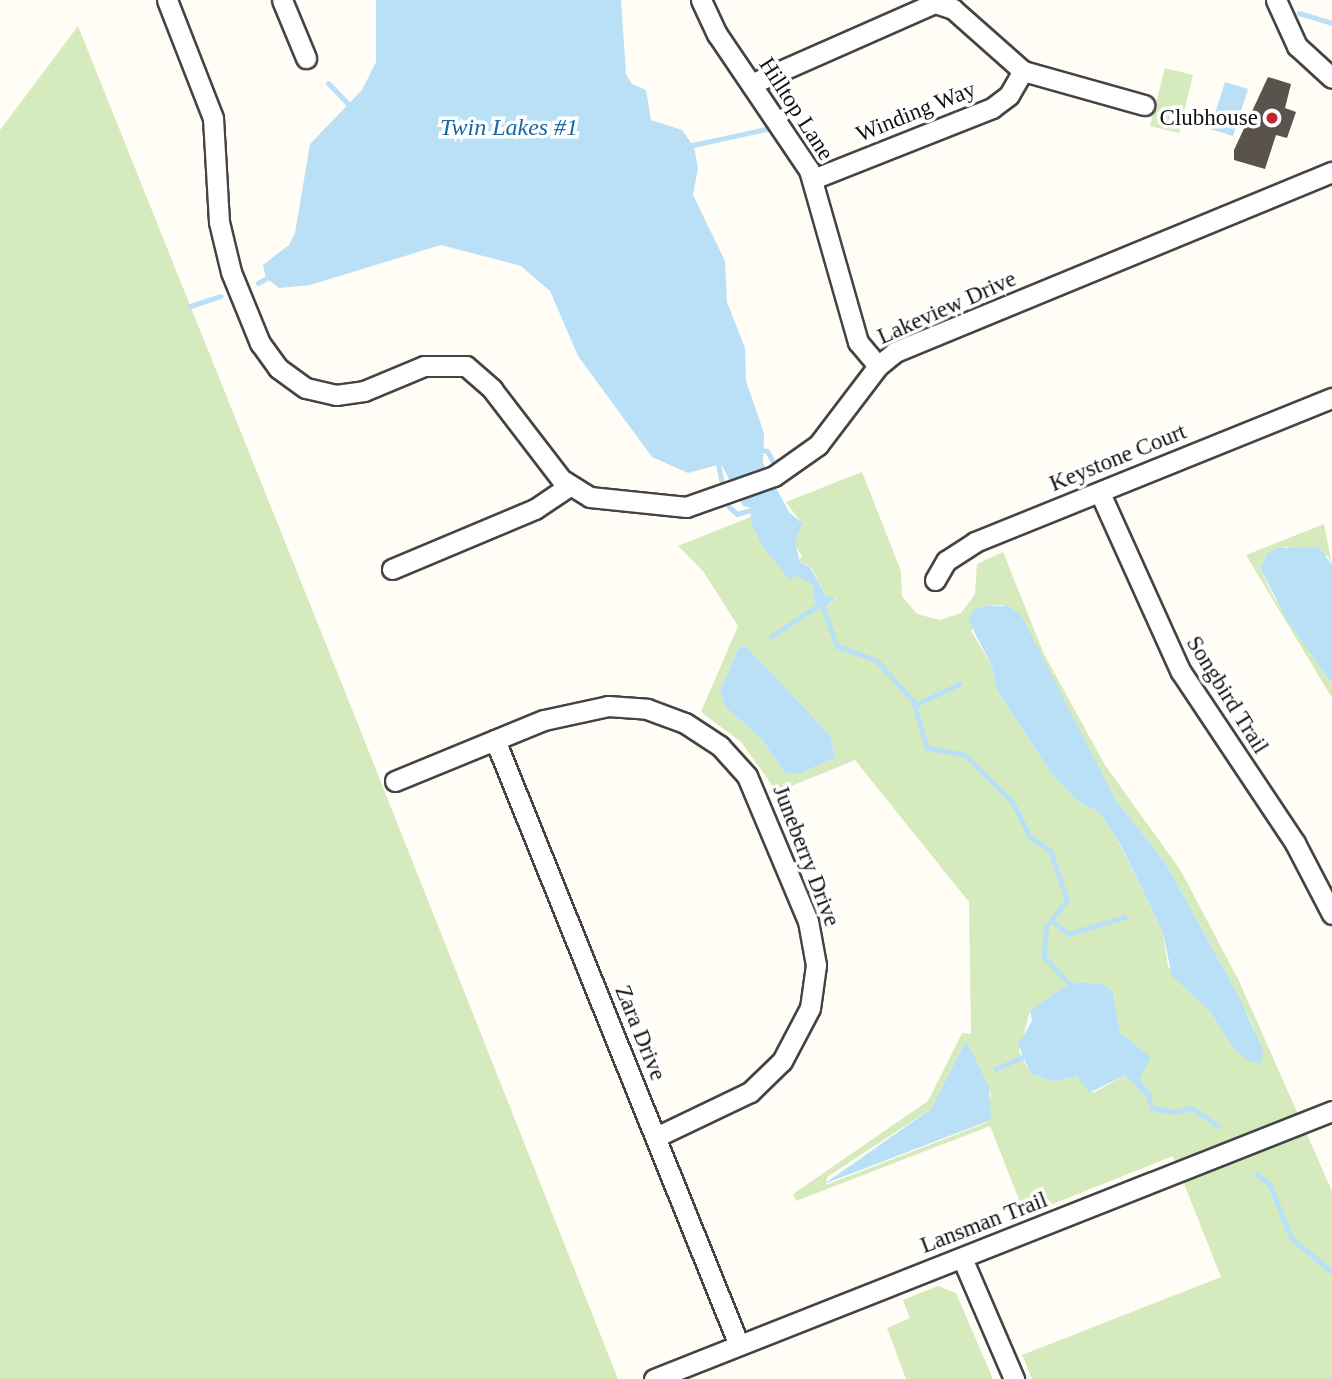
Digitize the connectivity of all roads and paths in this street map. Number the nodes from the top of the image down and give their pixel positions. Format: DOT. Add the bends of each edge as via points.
graph roads {
  1 [pos="167,0"];
  2 [pos="282,0"];
  3 [pos="701,0"];
  4 [pos="1276,0"];
  5 [pos="306,58"];
  6 [pos="1023,71"];
  7 [pos="1332,78"];
  8 [pos="751,83"];
  9 [pos="1144,105"];
  10 [pos="1332,172"];
  11 [pos="813,179"];
  12 [pos="878,366"];
  13 [pos="1332,398"];
  14 [pos="569,486"];
  15 [pos="1100,493"];
  16 [pos="392,569"];
  17 [pos="935,580"];
  18 [pos="495,740"];
  19 [pos="395,781"];
  20 [pos="1332,914"];
  21 [pos="1332,1111"];
  22 [pos="656,1137"];
  23 [pos="962,1258"];
  24 [pos="739,1345"];
  25 [pos="654,1379"];
  26 [pos="1014,1379"];
  1 -- 14 [label="street" via="213,118 219,222 231,272 271,361 298,384 335,396 364,391 424,366 466,366 492,389"];
  2 -- 5 [label="street"];
  3 -- 8 [label="street, Hilltop Lane"];
  4 -- 7 [label="street" via="1297,46"];
  6 -- 8 [label="street" via="953,9 936,2"];
  6 -- 9 [label="street"];
  6 -- 11 [label="street, Winding Way" via="1009,95 992,108"];
  8 -- 11 [label="street, Hilltop Lane"];
  10 -- 12 [label="street, Lakeview Drive" via="903,349"];
  11 -- 12 [label="street, Hilltop Lane" via="858,342"];
  12 -- 14 [label="street, Lakeview Drive" via="818,444 774,476 727,494 666,508 590,497"];
  13 -- 15 [label="street, Keystone Court"];
  14 -- 16 [label="street" via="535,509"];
  15 -- 17 [label="street, Keystone Court" via="963,548 942,565"];
  15 -- 20 [label="street, Songbird Trail" via="1171,655 1295,843"];
  18 -- 19 [label="street, Juneberry Drive"];
  18 -- 22 [label="street, Zara Drive"];
  18 -- 22 [label="street, Juneberry Drive" via="577,710 647,709 685,723 720,746 747,776 766,811 812,936 816,980 810,1008 782,1061 750,1092"];
  21 -- 23 [label="street, Lansman Trail"];
  22 -- 24 [label="street, Zara Drive"];
  23 -- 24 [label="street, Lansman Trail"];
  23 -- 26 [label="street"];
  24 -- 25 [label="street, Lansman Trail"];
}
